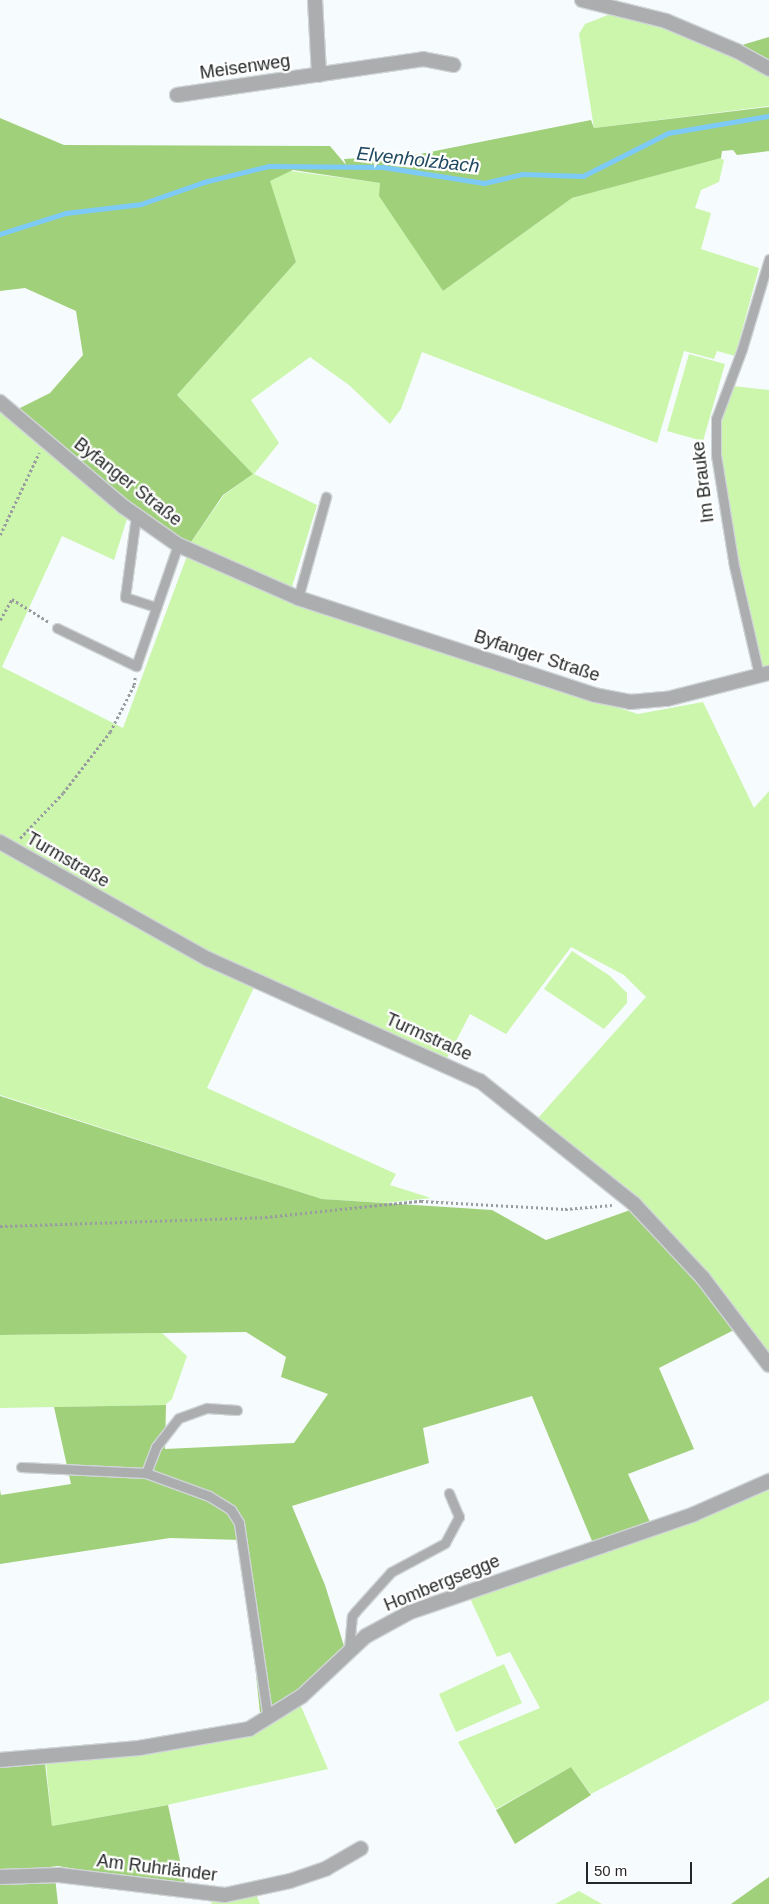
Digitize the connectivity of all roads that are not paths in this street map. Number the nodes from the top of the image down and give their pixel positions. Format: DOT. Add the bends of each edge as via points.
graph roads {
  1 [pos="315,0"];
  2 [pos="582,0"];
  3 [pos="454,65"];
  4 [pos="769,69"];
  5 [pos="319,75"];
  6 [pos="177,96"];
  7 [pos="769,259"];
  8 [pos="0,402"];
  9 [pos="326,497"];
  10 [pos="136,516"];
  11 [pos="178,545"];
  12 [pos="298,598"];
  13 [pos="156,607"];
  14 [pos="57,628"];
  15 [pos="764,674"];
  16 [pos="5,845"];
  17 [pos="769,1366"];
  18 [pos="237,1410"];
  19 [pos="21,1467"];
  20 [pos="146,1473"];
  21 [pos="769,1481"];
  22 [pos="449,1494"];
  23 [pos="349,1649"];
  24 [pos="268,1720"];
  25 [pos="0,1760"];
  26 [pos="361,1848"];
  27 [pos="0,1877"];
  1 -- 5 [label="street"];
  2 -- 4 [label="street" via="666,21 737,51"];
  3 -- 5 [label="street, Meisenweg" via="423,59"];
  5 -- 6 [label="street, Meisenweg"];
  7 -- 15 [label="lane, Im Brauke" via="742,349 716,419 716,455 734,566"];
  8 -- 10 [label="street, Byfanger Straße"];
  9 -- 12 [label="lane"];
  10 -- 11 [label="street, Byfanger Straße"];
  10 -- 13 [label="lane" via="125,597"];
  11 -- 12 [label="street, Byfanger Straße"];
  11 -- 13 [label="lane"];
  12 -- 15 [label="street, Byfanger Straße" via="595,695 630,702 667,699"];
  13 -- 14 [label="lane" via="136,666"];
  16 -- 17 [label="street, Turmstraße" via="208,959 480,1081 634,1204 703,1278"];
  18 -- 20 [label="lane" via="207,1408 179,1418 156,1447"];
  19 -- 20 [label="lane"];
  20 -- 24 [label="lane" via="209,1496 236,1514"];
  21 -- 23 [label="street, Hombergsegge" via="694,1514 435,1602 397,1618"];
  22 -- 23 [label="lane" via="459,1517 445,1542 391,1572 355,1612"];
  23 -- 24 [label="street, Hombergsegge" via="302,1696"];
  24 -- 25 [label="street, Hombergsegge" via="240,1731 186,1742"];
  26 -- 27 [label="street, Am Ruhrländer" via="328,1868 290,1881 224,1895 59,1874"];
}
